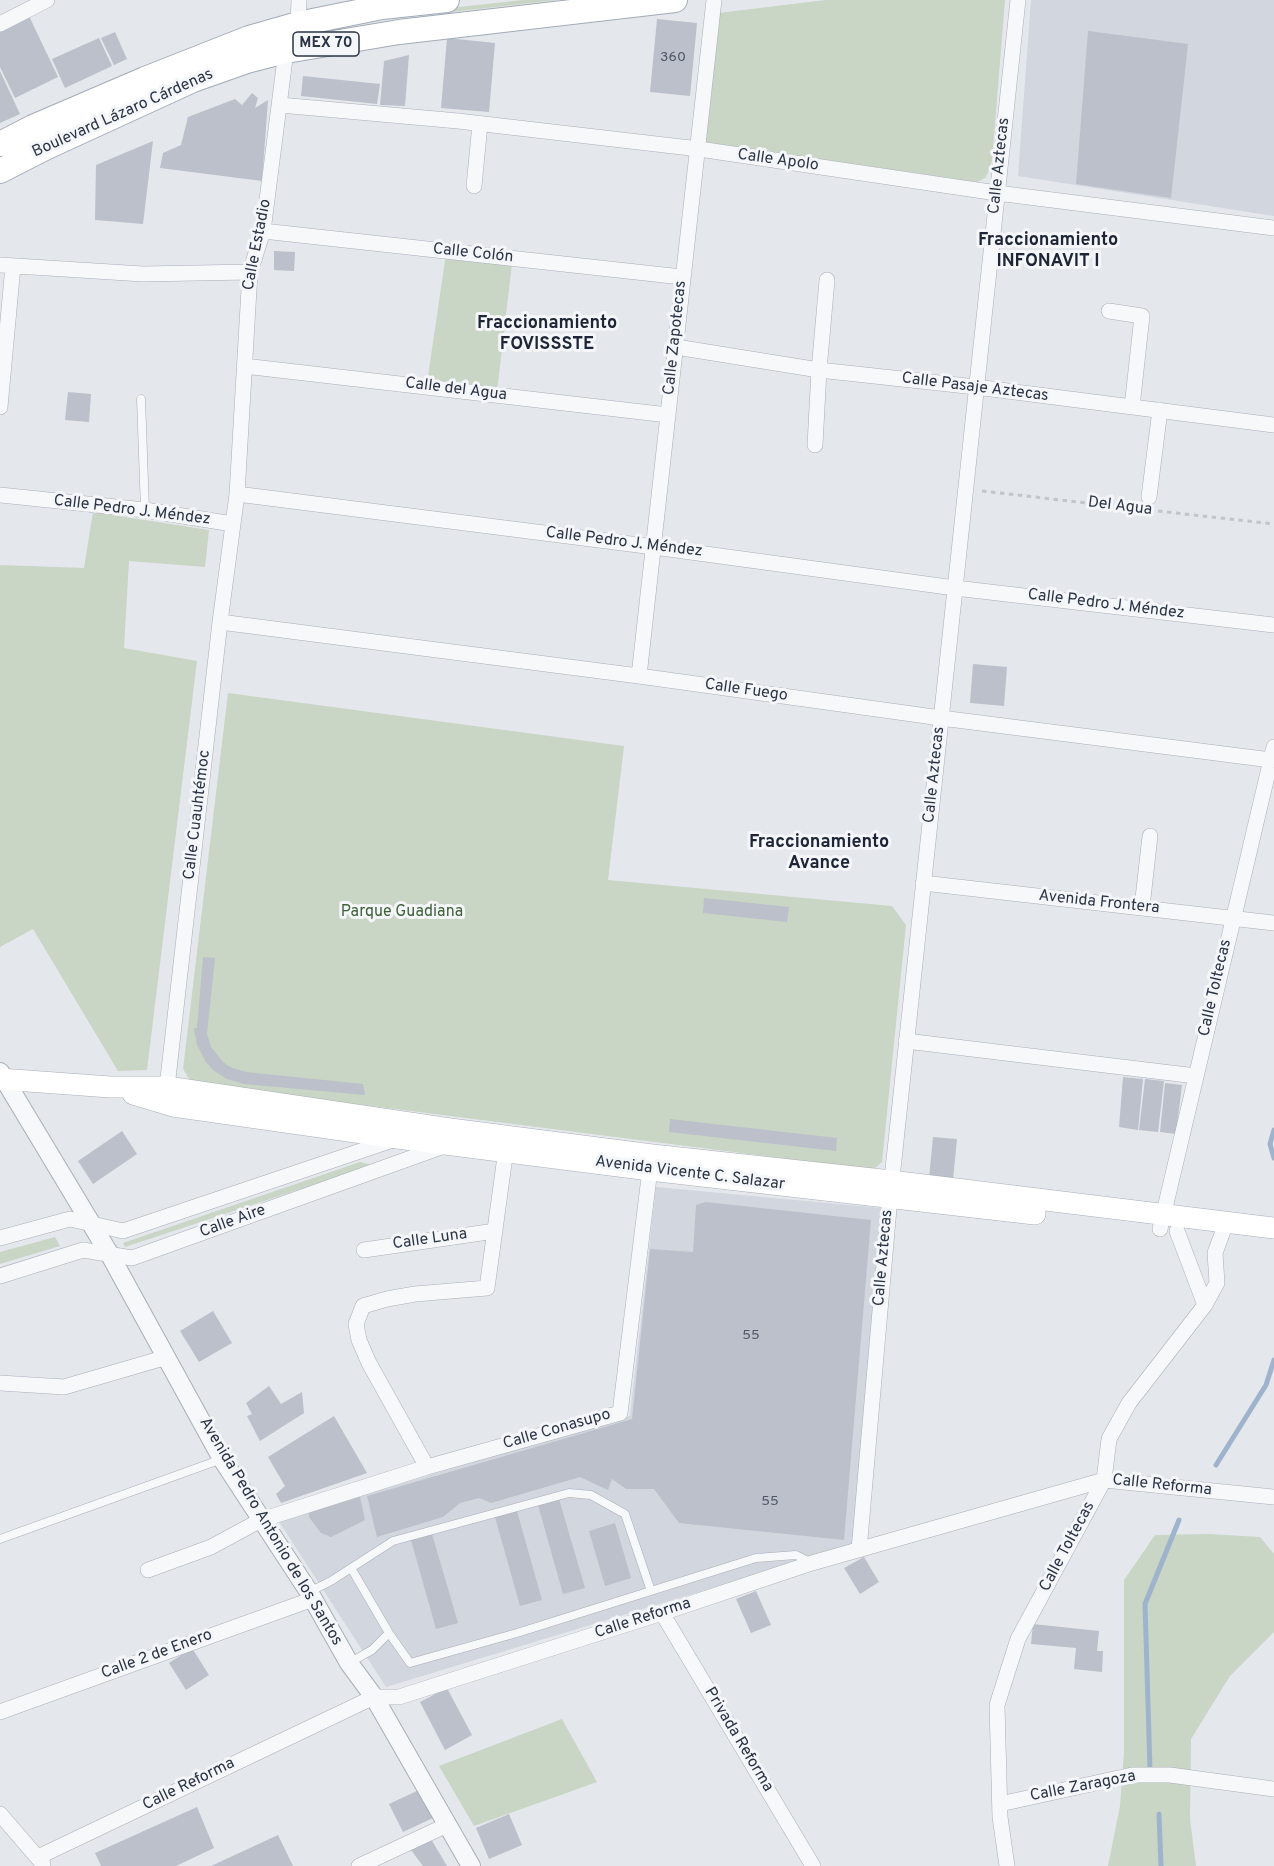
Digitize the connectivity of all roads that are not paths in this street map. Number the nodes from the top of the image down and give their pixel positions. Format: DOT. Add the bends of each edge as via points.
graph roads {
  1 [pos="47,0"];
  2 [pos="299,0"];
  3 [pos="447,0"];
  4 [pos="675,0"];
  5 [pos="714,0"];
  6 [pos="1018,0"];
  7 [pos="0,24"];
  8 [pos="298,24"];
  9 [pos="286,51"];
  10 [pos="280,105"];
  11 [pos="480,124"];
  12 [pos="0,144"];
  13 [pos="699,149"];
  14 [pos="0,171"];
  15 [pos="474,186"];
  16 [pos="997,193"];
  17 [pos="1274,228"];
  18 [pos="263,231"];
  19 [pos="7,266"];
  20 [pos="250,272"];
  21 [pos="682,277"];
  22 [pos="827,280"];
  23 [pos="1109,311"];
  24 [pos="676,347"];
  25 [pos="244,366"];
  26 [pos="819,370"];
  27 [pos="976,387"];
  28 [pos="141,399"];
  29 [pos="0,407"];
  30 [pos="1132,407"];
  31 [pos="1160,411"];
  32 [pos="668,415"];
  33 [pos="1274,424"];
  34 [pos="816,445"];
  35 [pos="237,494"];
  36 [pos="0,495"];
  37 [pos="1146,503"];
  38 [pos="145,510"];
  39 [pos="233,524"];
  40 [pos="654,547"];
  41 [pos="955,588"];
  42 [pos="220,622"];
  43 [pos="1274,625"];
  44 [pos="639,676"];
  45 [pos="941,718"];
  46 [pos="1272,753"];
  47 [pos="1150,836"];
  48 [pos="923,883"];
  49 [pos="1142,907"];
  50 [pos="1233,917"];
  51 [pos="1274,923"];
  52 [pos="906,1041"];
  53 [pos="1196,1076"];
  54 [pos="2,1077"];
  55 [pos="170,1097"];
  56 [pos="444,1133"];
  57 [pos="398,1138"];
  58 [pos="506,1144"];
  59 [pos="651,1162"];
  60 [pos="891,1189"];
  61 [pos="91,1224"];
  62 [pos="1167,1225"];
  63 [pos="1223,1229"];
  64 [pos="495,1231"];
  65 [pos="1266,1234"];
  66 [pos="0,1238"];
  67 [pos="364,1250"];
  68 [pos="110,1255"];
  69 [pos="0,1276"];
  70 [pos="1205,1305"];
  71 [pos="168,1357"];
  72 [pos="0,1383"];
  73 [pos="222,1458"];
  74 [pos="426,1467"];
  75 [pos="1104,1480"];
  76 [pos="1274,1497"];
  77 [pos="261,1520"];
  78 [pos="0,1539"];
  79 [pos="859,1550"];
  80 [pos="812,1563"];
  81 [pos="351,1568"];
  82 [pos="148,1570"];
  83 [pos="651,1591"];
  84 [pos="311,1595"];
  85 [pos="662,1613"];
  86 [pos="389,1633"];
  87 [pos="350,1663"];
  88 [pos="374,1697"];
  89 [pos="0,1712"];
  90 [pos="1274,1789"];
  91 [pos="1000,1804"];
  92 [pos="0,1814"];
  93 [pos="447,1825"];
  94 [pos="41,1862"];
  95 [pos="359,1866"];
  96 [pos="471,1866"];
  97 [pos="813,1866"];
  98 [pos="1007,1866"];
  1 -- 7 [label="street"];
  2 -- 8 [label="street, Calle Estadio"];
  3 -- 8 [label="main road, Boulevard Lázaro Cárdenas / MEX 70" via="382,7"];
  4 -- 9 [label="main road, Boulevard Lázaro Cárdenas / MEX 70" via="399,32"];
  5 -- 13 [label="street, Calle Zapotecas"];
  6 -- 16 [label="street, Calle Aztecas"];
  8 -- 9 [label="street, Calle Estadio"];
  8 -- 12 [label="main road, Boulevard Lázaro Cárdenas / MEX 70" via="249,38 145,79"];
  9 -- 10 [label="street, Calle Estadio"];
  9 -- 14 [label="main road, Boulevard Lázaro Cárdenas / MEX 70" via="193,80"];
  10 -- 11 [label="street, Calle Apolo"];
  10 -- 18 [label="street, Calle Estadio"];
  11 -- 13 [label="street, Calle Apolo"];
  11 -- 15 [label="street"];
  13 -- 16 [label="street, Calle Apolo"];
  13 -- 21 [label="street, Calle Zapotecas"];
  16 -- 17 [label="street, Calle Apolo"];
  16 -- 27 [label="street, Calle Aztecas"];
  18 -- 20 [label="street, Calle Estadio"];
  18 -- 21 [label="street, Calle Colón"];
  19 -- 20 [label="street" via="143,274"];
  19 -- 29 [label="street"];
  20 -- 25 [label="street, Calle Estadio"];
  21 -- 24 [label="street, Calle Zapotecas"];
  22 -- 26 [label="street"];
  23 -- 30 [label="street" via="1142,316"];
  24 -- 26 [label="street, Calle Pasaje Aztecas"];
  24 -- 32 [label="street, Calle Zapotecas"];
  25 -- 32 [label="street, Calle del Agua"];
  25 -- 35 [label="street, Calle Estadio"];
  26 -- 27 [label="street, Calle Pasaje Aztecas"];
  26 -- 34 [label="street"];
  27 -- 30 [label="street, Calle Pasaje Aztecas"];
  27 -- 41 [label="street, Calle Aztecas"];
  28 -- 38 [label="lane"];
  30 -- 31 [label="street, Calle Pasaje Aztecas"];
  31 -- 33 [label="street, Calle Pasaje Aztecas"];
  31 -- 37 [label="street"];
  32 -- 40 [label="street, Calle Zapotecas"];
  35 -- 39 [label="street, Calle Pedro J. Méndez"];
  35 -- 40 [label="street, Calle Pedro J. Méndez"];
  36 -- 38 [label="street, Calle Pedro J. Méndez"];
  38 -- 39 [label="street, Calle Pedro J. Méndez"];
  39 -- 42 [label="street, Calle Cuauhtémoc"];
  40 -- 41 [label="street, Calle Pedro J. Méndez"];
  40 -- 44 [label="street, Calle Zapotecas"];
  41 -- 43 [label="street, Calle Pedro J. Méndez"];
  41 -- 45 [label="street, Calle Aztecas"];
  42 -- 44 [label="street, Calle Fuego"];
  42 -- 55 [label="street, Calle Cuauhtémoc"];
  44 -- 45 [label="street, Calle Fuego"];
  45 -- 46 [label="street, Calle Fuego"];
  45 -- 48 [label="street, Calle Aztecas"];
  46 -- 50 [label="street, Calle Toltecas"];
  47 -- 49 [label="street"];
  48 -- 49 [label="street, Avenida Frontera"];
  48 -- 52 [label="street, Calle Aztecas"];
  49 -- 50 [label="street, Avenida Frontera"];
  50 -- 51 [label="street, Avenida Frontera"];
  50 -- 53 [label="street, Calle Toltecas"];
  52 -- 53 [label="street"];
  52 -- 60 [label="street, Calle Aztecas"];
  53 -- 62 [label="street, Calle Toltecas"];
  54 -- 55 [label="main road, Avenida Vicente C. Salazar"];
  54 -- 61 [label="street, Avenida Pedro Antonio de los Santos"];
  55 -- 56 [label="main road, Avenida Vicente C. Salazar"];
  55 -- 57 [label="main road, Avenida Vicente C. Salazar"];
  56 -- 57 [label="main road, Avenida Vicente C. Salazar"];
  56 -- 58 [label="main road, Avenida Vicente C. Salazar"];
  56 -- 68 [label="street, Calle Aire" via="132,1258"];
  57 -- 61 [label="street, Calle Aire" via="123,1231"];
  58 -- 59 [label="main road, Avenida Vicente C. Salazar"];
  58 -- 64 [label="street"];
  59 -- 60 [label="main road, Avenida Vicente C. Salazar"];
  59 -- 74 [label="street, Calle Conasupo" via="620,1413"];
  60 -- 62 [label="main road, Avenida Vicente C. Salazar"];
  60 -- 79 [label="street, Calle Aztecas"];
  61 -- 66 [label="street, Calle Aire" via="70,1219"];
  61 -- 68 [label="street, Avenida Pedro Antonio de los Santos"];
  62 -- 63 [label="main road, Avenida Vicente C. Salazar"];
  62 -- 70 [label="street"];
  63 -- 65 [label="main road, Avenida Vicente C. Salazar"];
  63 -- 70 [label="street, Calle Toltecas" via="1215,1253 1217,1283"];
  64 -- 67 [label="street, Calle Luna"];
  64 -- 74 [label="street" via="487,1288 387,1299 363,1306 356,1324 369,1363"];
  68 -- 69 [label="street, Calle Aire" via="83,1250"];
  68 -- 71 [label="street, Avenida Pedro Antonio de los Santos"];
  70 -- 75 [label="street, Calle Toltecas" via="1129,1403 1109,1439"];
  71 -- 72 [label="street" via="64,1387"];
  71 -- 73 [label="street, Avenida Pedro Antonio de los Santos"];
  73 -- 77 [label="street, Avenida Pedro Antonio de los Santos"];
  73 -- 78 [label="lane"];
  74 -- 77 [label="street, Calle Conasupo"];
  75 -- 76 [label="street, Calle Reforma"];
  75 -- 79 [label="street, Calle Reforma"];
  75 -- 91 [label="street, Calle Toltecas" via="1018,1639 998,1705"];
  77 -- 82 [label="street, Calle Conasupo" via="211,1547"];
  77 -- 84 [label="street, Avenida Pedro Antonio de los Santos"];
  79 -- 80 [label="street, Calle Reforma"];
  80 -- 83 [label="lane" via="796,1555 756,1558"];
  80 -- 85 [label="street, Calle Reforma"];
  81 -- 83 [label="lane" via="393,1540 569,1493 591,1495 626,1514"];
  81 -- 84 [label="lane"];
  81 -- 86 [label="lane"];
  83 -- 86 [label="lane" via="410,1663"];
  84 -- 87 [label="street, Avenida Pedro Antonio de los Santos"];
  84 -- 89 [label="street, Calle 2 de Enero"];
  85 -- 88 [label="street, Calle Reforma" via="399,1696"];
  85 -- 97 [label="street, Privada Reforma"];
  86 -- 87 [label="lane" via="372,1650"];
  87 -- 88 [label="street, Avenida Pedro Antonio de los Santos"];
  88 -- 93 [label="street, Avenida Pedro Antonio de los Santos"];
  88 -- 94 [label="street, Calle Reforma"];
  90 -- 91 [label="street, Calle Zaragoza" via="1132,1774"];
  91 -- 98 [label="street, Calle Toltecas"];
  92 -- 94 [label="street"];
  93 -- 95 [label="street"];
  93 -- 96 [label="street, Avenida Pedro Antonio de los Santos"];
}
